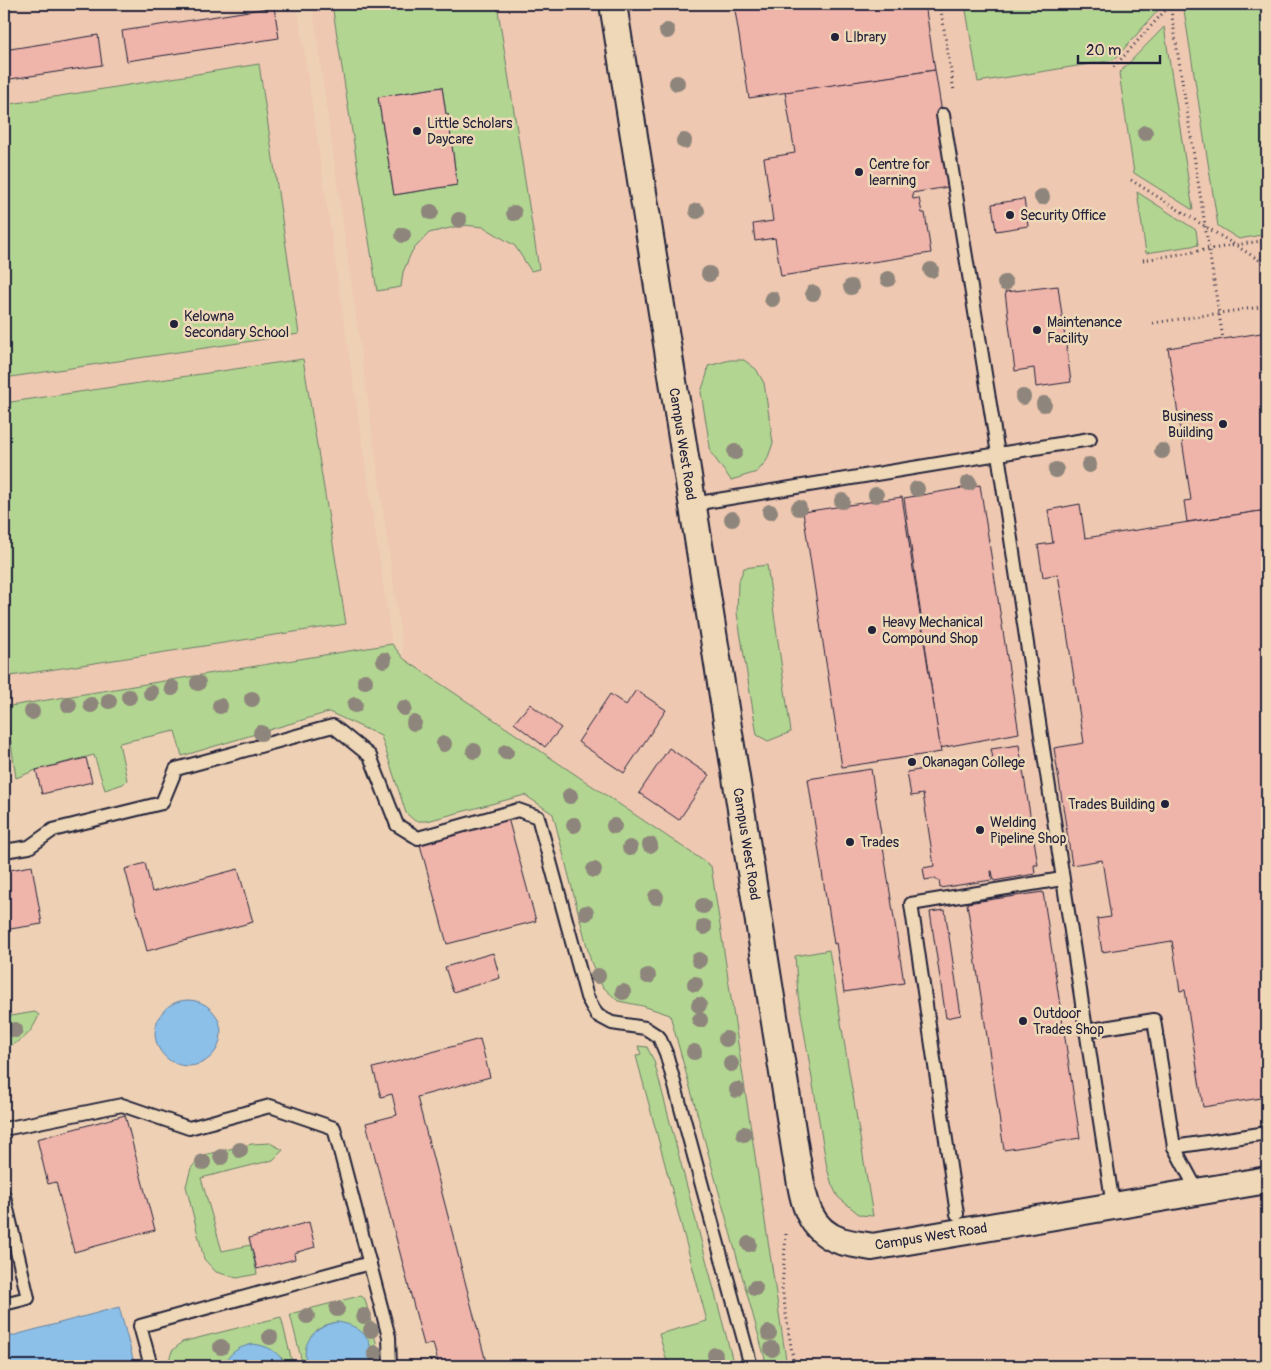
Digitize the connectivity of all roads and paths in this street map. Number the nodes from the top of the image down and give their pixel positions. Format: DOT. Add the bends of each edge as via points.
graph roads {
  1 [pos="613,4"];
  2 [pos="940,4"];
  3 [pos="1171,4"];
  4 [pos="1114,67"];
  5 [pos="954,91"];
  6 [pos="944,115"];
  7 [pos="1131,180"];
  8 [pos="1205,226"];
  9 [pos="1267,240"];
  10 [pos="1235,245"];
  11 [pos="1209,249"];
  12 [pos="1143,260"];
  13 [pos="1267,265"];
  14 [pos="1267,306"];
  15 [pos="1218,313"];
  16 [pos="1153,323"];
  17 [pos="1223,339"];
  18 [pos="1090,439"];
  19 [pos="998,454"];
  20 [pos="693,504"];
  21 [pos="4,851"];
  22 [pos="1062,879"];
  23 [pos="1085,1031"];
  24 [pos="4,1129"];
  25 [pos="1267,1133"];
  26 [pos="1174,1148"];
  27 [pos="1267,1180"];
  28 [pos="1198,1192"];
  29 [pos="4,1196"];
  30 [pos="1113,1206"];
  31 [pos="957,1214"];
  32 [pos="786,1234"];
  33 [pos="370,1264"];
  34 [pos="4,1304"];
  35 [pos="151,1366"];
  36 [pos="390,1366"];
  37 [pos="752,1366"];
  38 [pos="794,1366"];
  1 -- 20 [label="street, Campus West Road"];
  2 -- 5 [label="path"];
  3 -- 4 [label="path"];
  3 -- 8 [label="path"];
  6 -- 19 [label="lane"];
  7 -- 8 [label="path"];
  8 -- 10 [label="path"];
  8 -- 11 [label="path"];
  9 -- 10 [label="path"];
  10 -- 11 [label="path"];
  10 -- 13 [label="path"];
  11 -- 12 [label="path"];
  11 -- 15 [label="path"];
  14 -- 15 [label="path"];
  15 -- 16 [label="path"];
  15 -- 17 [label="path"];
  18 -- 19 [label="lane"];
  19 -- 20 [label="lane"];
  19 -- 22 [label="lane"];
  20 -- 30 [label="street, Campus West Road" via="797,1161 805,1201 813,1221 821,1230 840,1240 872,1247"];
  21 -- 37 [label="lane" via="29,847 53,830 162,804 176,769 333,726 370,756 397,825 418,838 518,810 538,817 593,1009 612,1023 645,1028 658,1037 666,1053"];
  22 -- 23 [label="lane"];
  22 -- 31 [label="lane" via="911,904"];
  23 -- 26 [label="lane" via="1154,1020"];
  23 -- 30 [label="lane"];
  24 -- 33 [label="lane" via="122,1105 189,1128 270,1106 334,1128"];
  25 -- 26 [label="lane"];
  26 -- 28 [label="lane"];
  27 -- 28 [label="street, Campus West Road"];
  28 -- 30 [label="street, Campus West Road"];
  29 -- 34 [label="lane" via="28,1298"];
  32 -- 38 [label="path" via="782,1288"];
  33 -- 35 [label="lane" via="140,1326"];
  33 -- 36 [label="lane" via="389,1337"];
}
